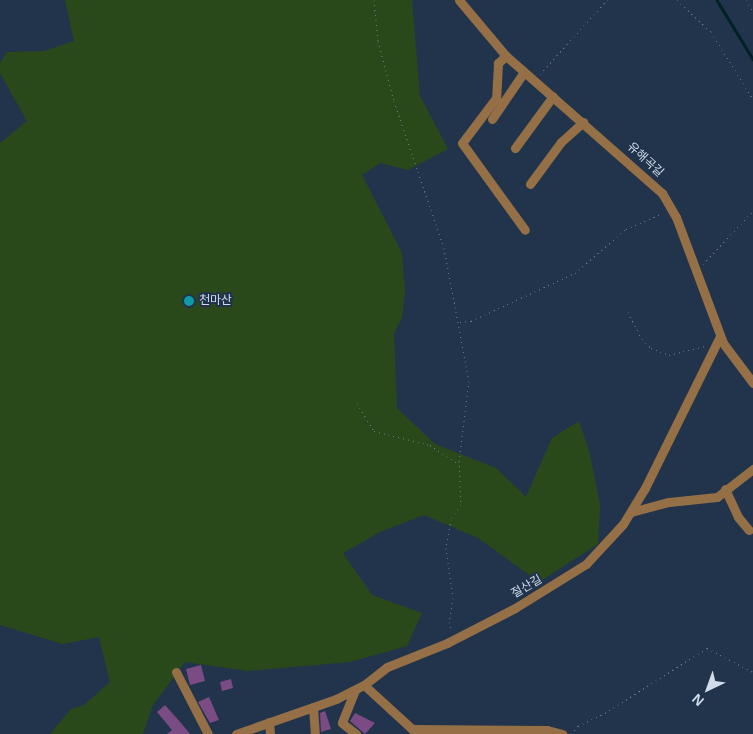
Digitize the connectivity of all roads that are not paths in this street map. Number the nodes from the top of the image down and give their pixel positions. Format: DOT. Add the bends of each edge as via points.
graph roads {
  1 [pos="459,0"];
  2 [pos="506,56"];
  3 [pos="524,72"];
  4 [pos="553,96"];
  5 [pos="492,119"];
  6 [pos="583,122"];
  7 [pos="515,148"];
  8 [pos="530,184"];
  9 [pos="525,230"];
  10 [pos="720,336"];
  11 [pos="753,383"];
  12 [pos="753,469"];
  13 [pos="725,490"];
  14 [pos="631,512"];
  15 [pos="749,530"];
  16 [pos="176,672"];
  17 [pos="364,685"];
  18 [pos="355,690"];
  19 [pos="312,707"];
  20 [pos="269,722"];
  21 [pos="419,732"];
  22 [pos="208,734"];
  23 [pos="236,734"];
  24 [pos="270,734"];
  25 [pos="314,734"];
  26 [pos="356,734"];
  27 [pos="562,734"];
  1 -- 2 [label="street, 유해곡길"];
  2 -- 3 [label="street, 유해곡길"];
  2 -- 9 [label="street" via="498,63 496,98 462,143"];
  3 -- 4 [label="street, 유해곡길"];
  3 -- 5 [label="street"];
  4 -- 6 [label="street, 유해곡길"];
  4 -- 7 [label="street"];
  6 -- 8 [label="street" via="562,142"];
  6 -- 10 [label="street, 유해곡길" via="662,193 672,210"];
  10 -- 11 [label="street, 유해곡길"];
  10 -- 14 [label="street, 절산길"];
  12 -- 13 [label="street"];
  13 -- 14 [label="street" via="717,497 702,501 669,502"];
  13 -- 15 [label="street" via="738,517"];
  14 -- 17 [label="street, 절산길" via="606,545 566,578 455,639 387,667"];
  16 -- 22 [label="street"];
  17 -- 18 [label="street, 절산길"];
  17 -- 21 [label="street" via="401,721"];
  18 -- 19 [label="street, 절산길"];
  18 -- 26 [label="street" via="342,723"];
  19 -- 20 [label="street, 절산길"];
  19 -- 25 [label="street"];
  20 -- 23 [label="street, 절산길"];
  20 -- 24 [label="street"];
  21 -- 27 [label="street" via="547,730"];
}
